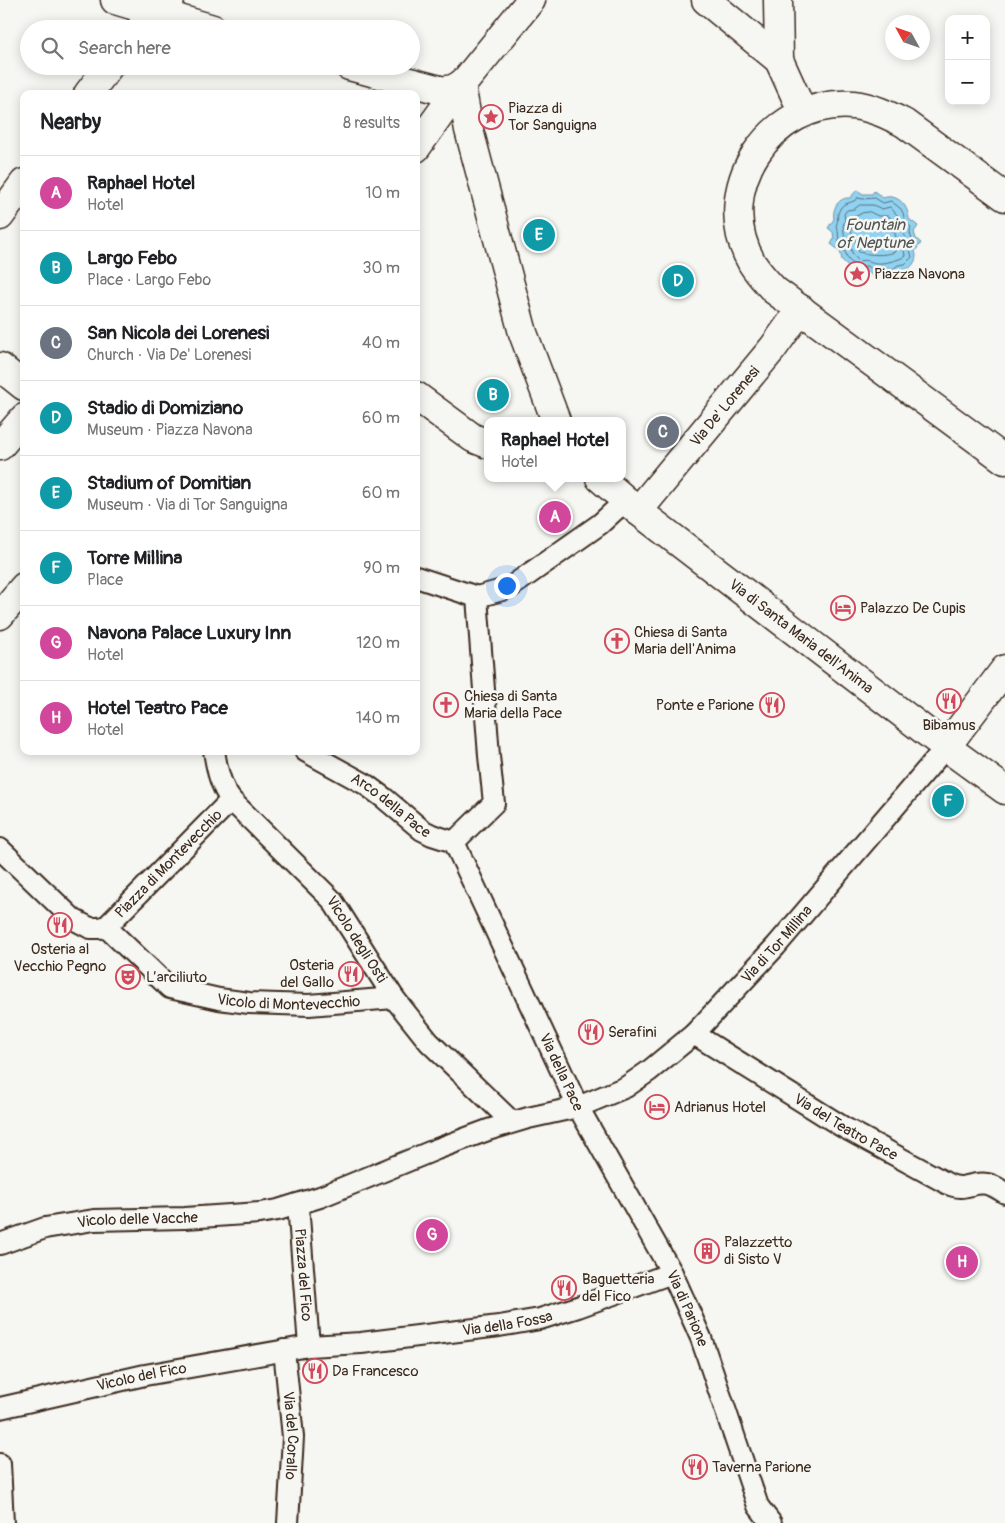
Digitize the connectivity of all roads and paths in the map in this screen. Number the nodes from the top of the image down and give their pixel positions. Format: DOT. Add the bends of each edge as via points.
graph roads {
  1 [pos="115,0"];
  2 [pos="531,0"];
  3 [pos="706,0"];
  4 [pos="778,0"];
  5 [pos="156,14"];
  6 [pos="179,20"];
  7 [pos="780,60"];
  8 [pos="102,75"];
  9 [pos="383,75"];
  10 [pos="460,85"];
  11 [pos="91,90"];
  12 [pos="803,113"];
  13 [pos="420,142"];
  14 [pos="20,188"];
  15 [pos="1005,197"];
  16 [pos="0,216"];
  17 [pos="801,310"];
  18 [pos="0,367"];
  19 [pos="20,383"];
  20 [pos="420,399"];
  21 [pos="554,417"];
  22 [pos="20,423"];
  23 [pos="484,442"];
  24 [pos="0,446"];
  25 [pos="1005,460"];
  26 [pos="605,482"];
  27 [pos="632,506"];
  28 [pos="420,578"];
  29 [pos="20,592"];
  30 [pos="477,597"];
  31 [pos="0,615"];
  32 [pos="1005,669"];
  33 [pos="946,747"];
  34 [pos="215,755"];
  35 [pos="312,755"];
  36 [pos="1005,790"];
  37 [pos="230,800"];
  38 [pos="454,842"];
  39 [pos="0,849"];
  40 [pos="106,927"];
  41 [pos="394,998"];
  42 [pos="694,1034"];
  43 [pos="578,1107"];
  44 [pos="512,1122"];
  45 [pos="1005,1193"];
  46 [pos="320,1198"];
  47 [pos="298,1204"];
  48 [pos="278,1210"];
  49 [pos="0,1244"];
  50 [pos="672,1273"];
  51 [pos="309,1346"];
  52 [pos="284,1350"];
  53 [pos="0,1408"];
  54 [pos="0,1464"];
  55 [pos="2,1522"];
  56 [pos="288,1523"];
  57 [pos="771,1523"];
  1 -- 5 [label="street"];
  2 -- 10 [label="street"];
  3 -- 7 [label="street"];
  4 -- 7 [label="street"];
  5 -- 6 [label="street"];
  7 -- 12 [label="street"];
  8 -- 11 [label="street"];
  9 -- 10 [label="street" via="440,90"];
  10 -- 13 [label="street"];
  10 -- 21 [label="street" via="523,333"];
  12 -- 15 [label="street" via="837,105 854,105 888,115 904,123"];
  12 -- 17 [label="street" via="773,132 751,160 739,194 738,211 744,246 752,262 774,290"];
  14 -- 16 [label="street"];
  17 -- 25 [label="street"];
  17 -- 27 [label="street, Via De' Lorenesi" via="773,348"];
  18 -- 19 [label="street"];
  20 -- 23 [label="street"];
  22 -- 24 [label="street"];
  26 -- 27 [label="street, Via di Santa Maria dell'Anima"];
  27 -- 30 [label="lane" via="600,524 512,586"];
  27 -- 33 [label="street, Via di Santa Maria dell'Anima"];
  28 -- 30 [label="lane"];
  29 -- 31 [label="street"];
  30 -- 38 [label="lane" via="494,802"];
  32 -- 33 [label="street"];
  33 -- 36 [label="street, Via di Santa Maria dell'Anima"];
  33 -- 42 [label="lane, Via di Tor Millina" via="776,946"];
  34 -- 37 [label="lane, Vicolo degli Osti" via="219,779"];
  35 -- 38 [label="lane, Arco della Pace" via="365,784 422,830"];
  37 -- 40 [label="lane, Piazza di Montevecchio"];
  37 -- 41 [label="lane, Vicolo degli Osti" via="332,900"];
  38 -- 43 [label="lane, Via della Pace"];
  39 -- 40 [label="lane" via="73,919 90,928"];
  40 -- 41 [label="lane, Vicolo di Montevecchio" via="170,988 186,992 239,1002 293,1005"];
  41 -- 44 [label="lane, Vicolo degli Osti" via="429,1042"];
  42 -- 43 [label="lane, Via di Tor Millina" via="626,1087"];
  42 -- 45 [label="lane, Via del Teatro Pace" via="843,1127 948,1184 959,1188 989,1184"];
  43 -- 44 [label="lane, Via della Pace"];
  43 -- 50 [label="lane, Via di Parione"];
  44 -- 46 [label="lane, Via della Pace"];
  46 -- 47 [label="lane, Piazza del Fico"];
  47 -- 48 [label="lane, Piazza del Fico"];
  47 -- 51 [label="lane, Piazza del Fico"];
  48 -- 49 [label="lane, Vicolo delle Vacche" via="185,1218 94,1220 44,1228"];
  50 -- 51 [label="lane, Via della Fossa" via="540,1319"];
  50 -- 57 [label="lane, Via di Parione" via="701,1338 758,1506"];
  51 -- 52 [label="lane"];
  52 -- 53 [label="lane, Vicolo del Fico" via="145,1375"];
  52 -- 56 [label="lane, Via del Corallo" via="293,1437"];
  54 -- 55 [label="lane"];
}
